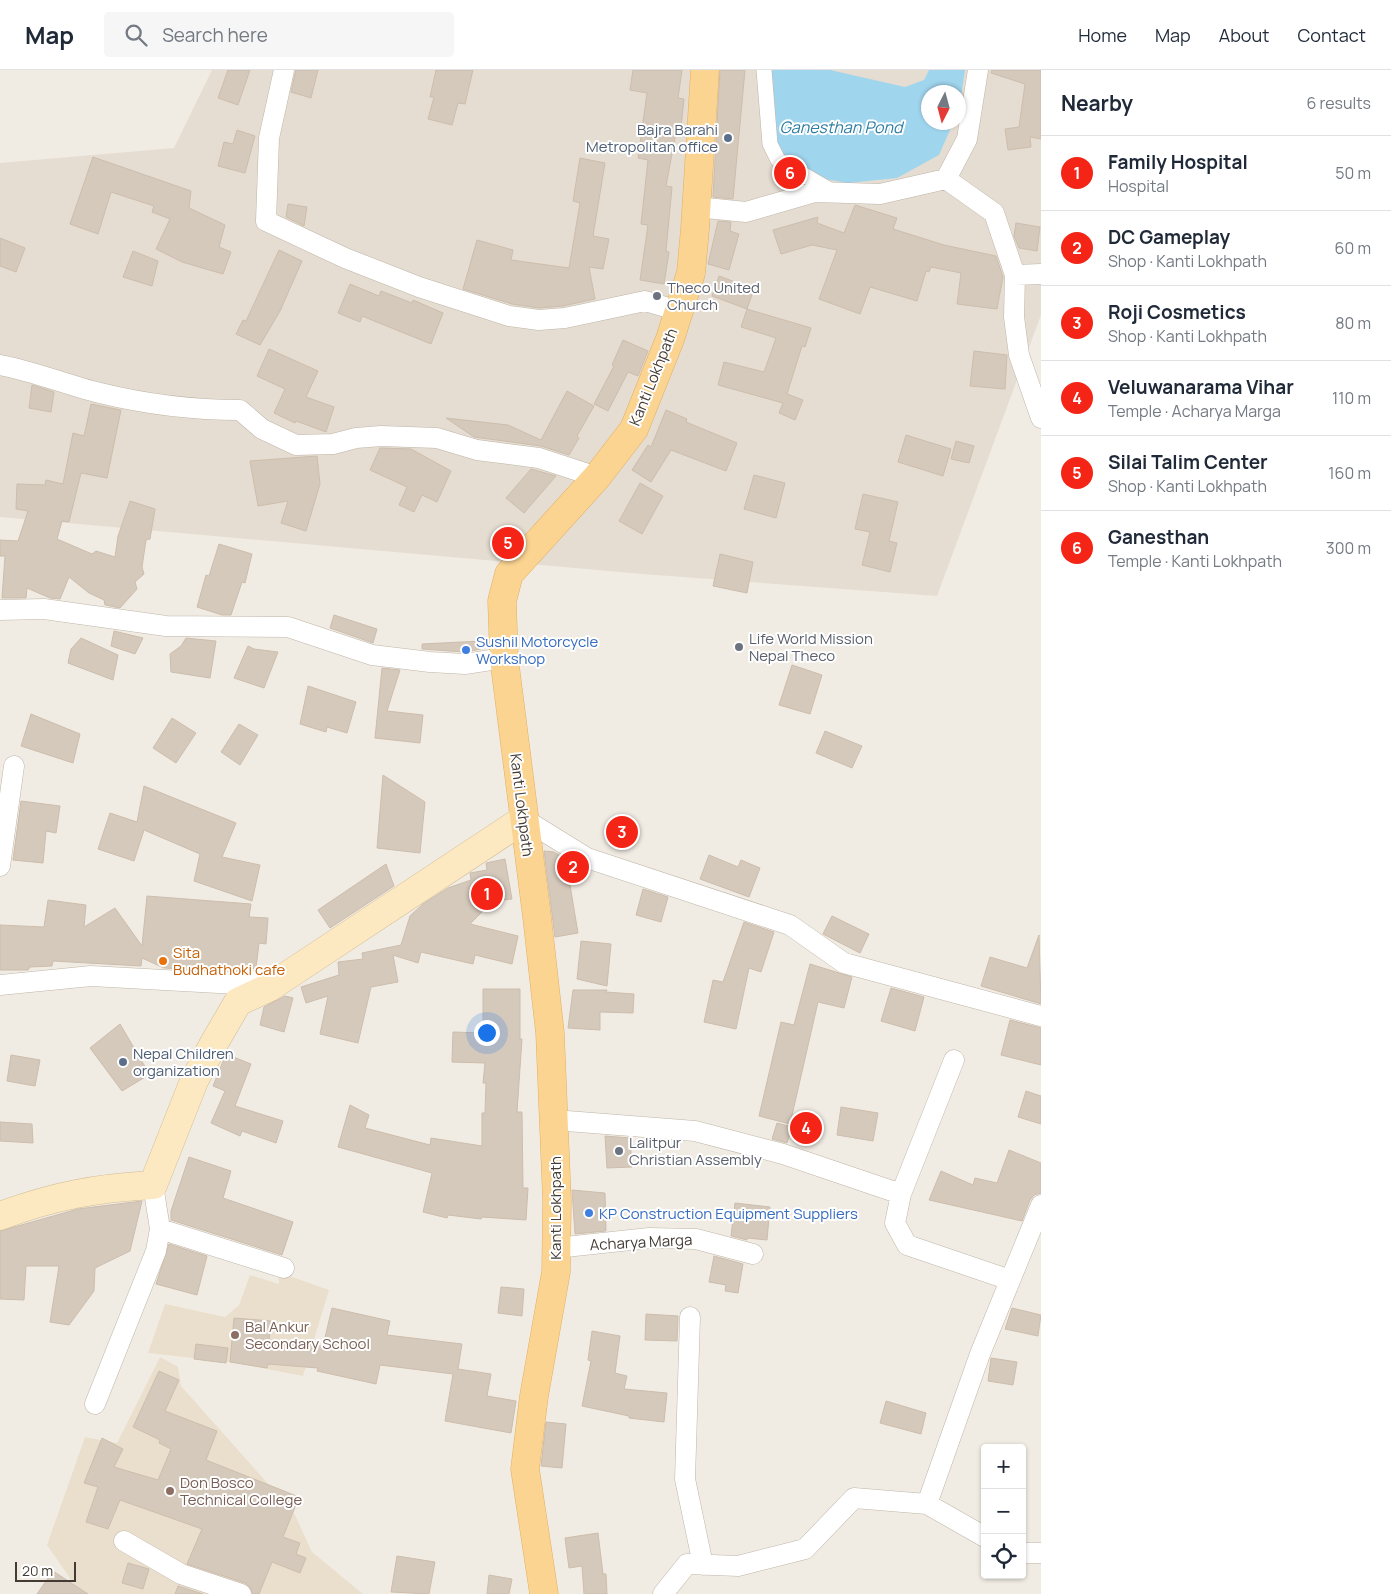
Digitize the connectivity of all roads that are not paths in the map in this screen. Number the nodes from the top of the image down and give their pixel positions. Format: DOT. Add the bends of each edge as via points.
graph roads {
  1 [pos="284,70"];
  2 [pos="705,70"];
  3 [pos="764,70"];
  4 [pos="978,70"];
  5 [pos="946,179"];
  6 [pos="835,192"];
  7 [pos="696,207"];
  8 [pos="1041,274"];
  9 [pos="1014,275"];
  10 [pos="679,310"];
  11 [pos="0,365"];
  12 [pos="1041,418"];
  13 [pos="597,477"];
  14 [pos="0,610"];
  15 [pos="504,658"];
  16 [pos="14,766"];
  17 [pos="524,819"];
  18 [pos="0,866"];
  19 [pos="287,975"];
  20 [pos="0,985"];
  21 [pos="1041,1016"];
  22 [pos="954,1060"];
  23 [pos="554,1120"];
  24 [pos="153,1185"];
  25 [pos="902,1194"];
  26 [pos="1041,1205"];
  27 [pos="0,1216"];
  28 [pos="160,1229"];
  29 [pos="556,1248"];
  30 [pos="753,1254"];
  31 [pos="284,1268"];
  32 [pos="1010,1280"];
  33 [pos="690,1317"];
  34 [pos="94,1404"];
  35 [pos="927,1504"];
  36 [pos="981,1535"];
  37 [pos="124,1541"];
  38 [pos="1026,1552"];
  39 [pos="1041,1553"];
  40 [pos="703,1565"];
  41 [pos="241,1594"];
  42 [pos="544,1594"];
  43 [pos="663,1594"];
  1 -- 10 [label="street" via="270,138 266,221 411,284 508,316 538,320 565,318 645,301"];
  2 -- 7 [label="main road, Kanti Lokhpath"];
  3 -- 6 [label="street" via="770,144 778,160"];
  4 -- 5 [label="street" via="967,139"];
  5 -- 6 [label="street" via="880,194"];
  5 -- 9 [label="street" via="994,213"];
  6 -- 7 [label="street" via="815,192 746,212"];
  7 -- 10 [label="main road, Kanti Lokhpath" via="690,272"];
  8 -- 9 [label="street"];
  9 -- 12 [label="street" via="1014,317 1019,355"];
  10 -- 13 [label="main road, Kanti Lokhpath" via="634,429"];
  11 -- 13 [label="street" via="136,401 207,410 240,410 262,429 296,445 333,444 381,436 437,438 476,450 540,458"];
  13 -- 15 [label="main road, Kanti Lokhpath" via="509,574 502,601"];
  14 -- 15 [label="street" via="44,609 166,626 288,627 372,655 430,662 465,664"];
  15 -- 17 [label="main road, Kanti Lokhpath"];
  16 -- 18 [label="street"];
  17 -- 19 [label="main road"];
  17 -- 21 [label="street" via="587,858 790,925 844,964"];
  17 -- 23 [label="main road, Kanti Lokhpath" via="550,1033"];
  19 -- 20 [label="street" via="237,984 90,976"];
  19 -- 24 [label="main road" via="238,1002 194,1081"];
  22 -- 25 [label="street"];
  23 -- 25 [label="street" via="696,1131 783,1154"];
  23 -- 29 [label="main road, Kanti Lokhpath"];
  24 -- 27 [label="main road" via="101,1188"];
  24 -- 28 [label="street"];
  25 -- 32 [label="street" via="895,1223 907,1245"];
  26 -- 32 [label="street"];
  28 -- 31 [label="street"];
  28 -- 34 [label="street" via="156,1251"];
  29 -- 30 [label="street, Acharya Marga" via="650,1238 696,1239"];
  29 -- 42 [label="main road, Kanti Lokhpath" via="556,1272 525,1469"];
  32 -- 35 [label="street"];
  33 -- 40 [label="street" via="685,1479"];
  35 -- 36 [label="street"];
  35 -- 40 [label="street" via="854,1498 805,1549 738,1566"];
  37 -- 41 [label="street" via="181,1574"];
  38 -- 39 [label="street"];
  40 -- 43 [label="street" via="687,1564"];
}
